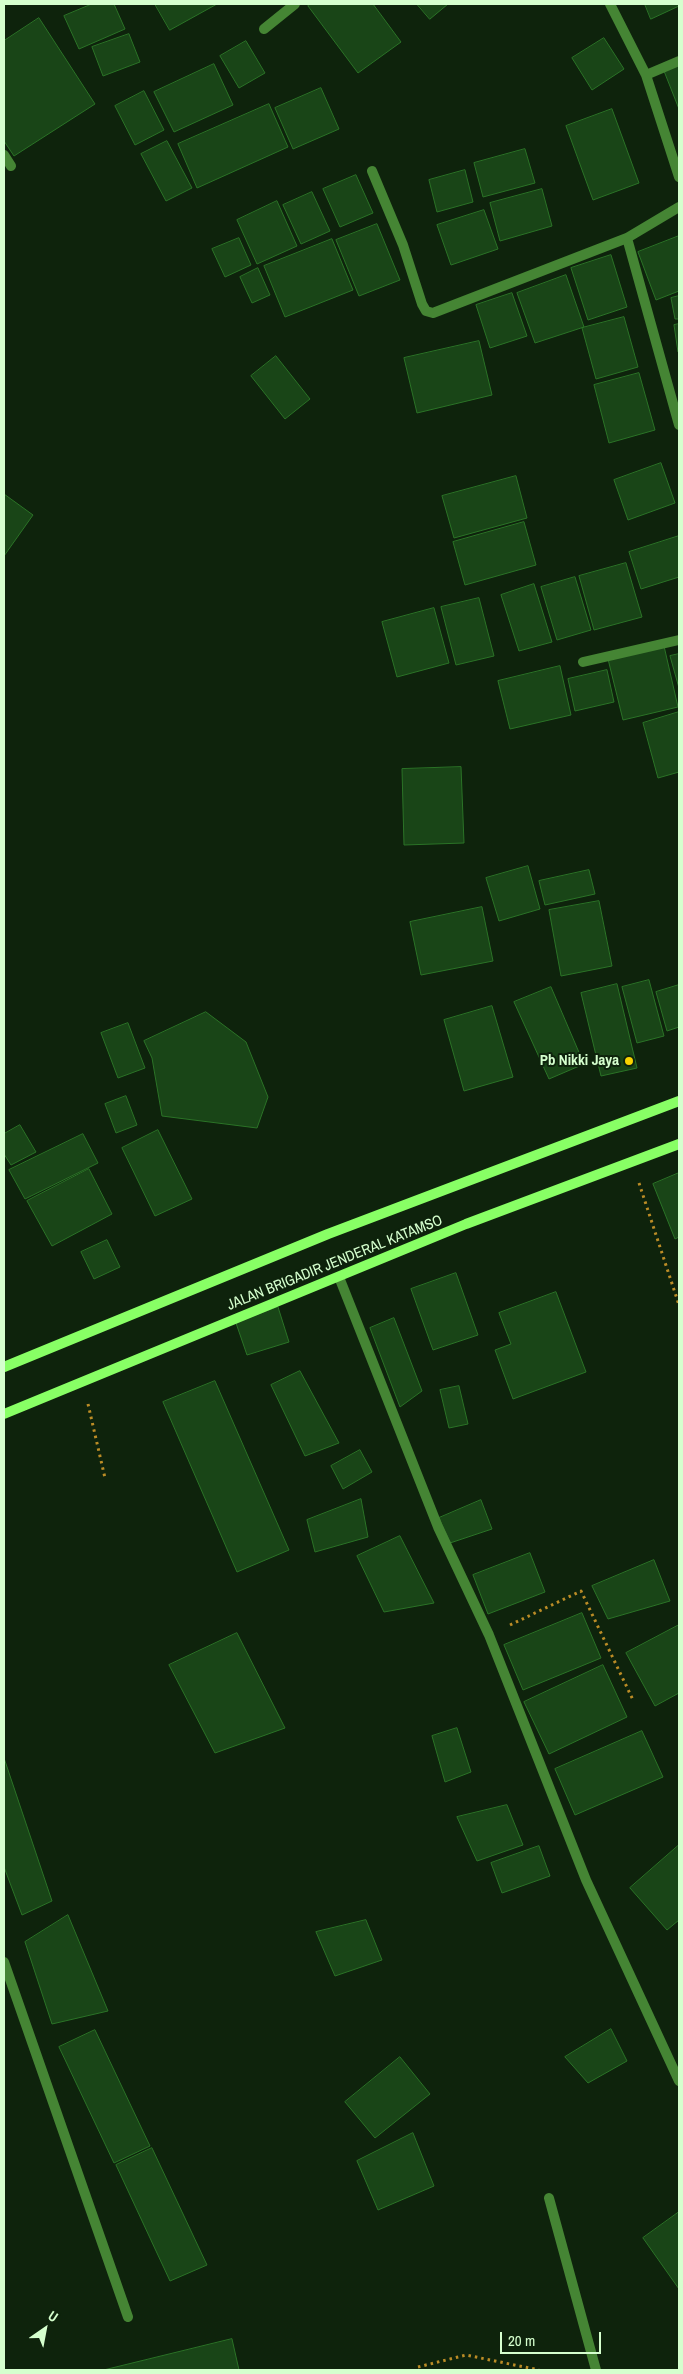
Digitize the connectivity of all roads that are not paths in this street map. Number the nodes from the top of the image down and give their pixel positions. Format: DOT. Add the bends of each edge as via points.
graph roads {
  1 [pos="295,4"];
  2 [pos="610,4"];
  3 [pos="264,29"];
  4 [pos="679,61"];
  5 [pos="646,75"];
  6 [pos="4,156"];
  7 [pos="11,166"];
  8 [pos="372,171"];
  9 [pos="679,177"];
  10 [pos="679,207"];
  11 [pos="627,238"];
  12 [pos="679,425"];
  13 [pos="679,640"];
  14 [pos="583,662"];
  15 [pos="679,1101"];
  16 [pos="679,1144"];
  17 [pos="339,1277"];
  18 [pos="4,1367"];
  19 [pos="4,1414"];
  20 [pos="4,1962"];
  21 [pos="679,2081"];
  22 [pos="549,2198"];
  23 [pos="128,2317"];
  24 [pos="596,2370"];
  1 -- 3 [label="street"];
  2 -- 5 [label="street"];
  4 -- 5 [label="street"];
  5 -- 9 [label="street"];
  6 -- 7 [label="street"];
  8 -- 11 [label="street" via="403,245 422,304 433,314"];
  10 -- 11 [label="street"];
  11 -- 12 [label="street"];
  13 -- 14 [label="street"];
  15 -- 18 [label="main road, JALAN BRIGADIR JENDERAL KATAMSO" via="328,1234"];
  16 -- 17 [label="main road, JALAN BRIGADIR JENDERAL KATAMSO" via="475,1221"];
  17 -- 19 [label="main road, JALAN BRIGADIR JENDERAL KATAMSO"];
  17 -- 21 [label="street" via="438,1527 489,1635 586,1880"];
  20 -- 23 [label="street"];
  22 -- 24 [label="street"];
}
